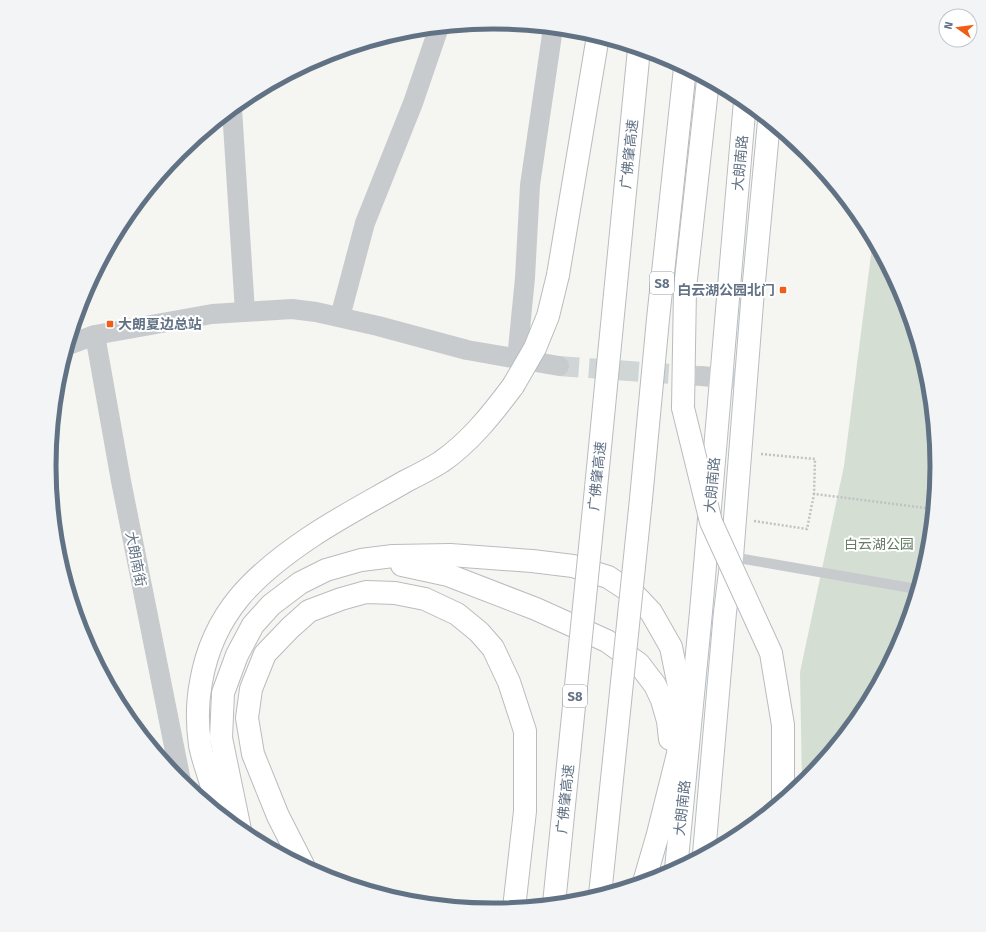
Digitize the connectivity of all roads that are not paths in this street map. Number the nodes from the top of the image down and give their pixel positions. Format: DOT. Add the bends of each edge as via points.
graph roads {
  1 [pos="437,33"];
  2 [pos="552,33"];
  3 [pos="597,42"];
  4 [pos="639,54"];
  5 [pos="684,73"];
  6 [pos="707,86"];
  7 [pos="744,109"];
  8 [pos="232,115"];
  9 [pos="768,127"];
  10 [pos="245,312"];
  11 [pos="340,317"];
  12 [pos="95,335"];
  13 [pos="74,343"];
  14 [pos="518,359"];
  15 [pos="559,366"];
  16 [pos="711,377"];
  17 [pos="746,380"];
  18 [pos="732,557"];
  19 [pos="346,565"];
  20 [pos="912,589"];
  21 [pos="179,769"];
  22 [pos="783,793"];
  23 [pos="219,806"];
  24 [pos="238,821"];
  25 [pos="705,848"];
  26 [pos="299,858"];
  27 [pos="677,862"];
  28 [pos="645,875"];
  29 [pos="646,875"];
  30 [pos="601,889"];
  31 [pos="555,898"];
  32 [pos="515,902"];
  1 -- 11 [label="street" via="413,103 365,223"];
  2 -- 14 [label="street" via="530,185"];
  3 -- 23 [label="main road, bridge" via="558,275 548,316 535,348 493,414 458,449 281,558 249,586 226,616 212,641 204,663 197,717 200,747"];
  4 -- 31 [label="main road, 广佛肇高速 / S8, bridge"];
  5 -- 30 [label="main road, S8, bridge"];
  6 -- 22 [label="main road, bridge" via="686,288 684,408 711,522 771,653 783,725"];
  7 -- 16 [label="main road, 大朗南路"];
  8 -- 10 [label="street"];
  9 -- 17 [label="main road, 大朗南路"];
  10 -- 11 [label="street" via="292,309"];
  10 -- 12 [label="street" via="212,314"];
  11 -- 14 [label="street" via="467,350"];
  12 -- 13 [label="street"];
  12 -- 21 [label="street, 大朗南街" via="121,481"];
  14 -- 15 [label="street"];
  16 -- 17 [label="street"];
  16 -- 27 [label="main road, 大朗南路" via="700,620"];
  17 -- 18 [label="main road, 大朗南路"];
  18 -- 20 [label="lane"];
  18 -- 25 [label="main road, 大朗南路"];
  19 -- 24 [label="main road" via="326,570 300,583 271,605 254,625 237,655 223,693 221,738"];
  19 -- 28 [label="main road" via="388,564 416,567 448,575 606,641 639,664 655,685 662,700 668,721 670,748"];
  19 -- 29 [label="main road" via="360,560 393,556 450,555 532,561 573,566 608,577 634,594 651,612 671,647 680,691 678,754"];
  26 -- 32 [label="main road" via="278,816 253,754 247,718 251,689 265,654 309,611 366,592 395,592 425,599 457,614 479,632 493,648 509,682 525,731 525,811"];
}
